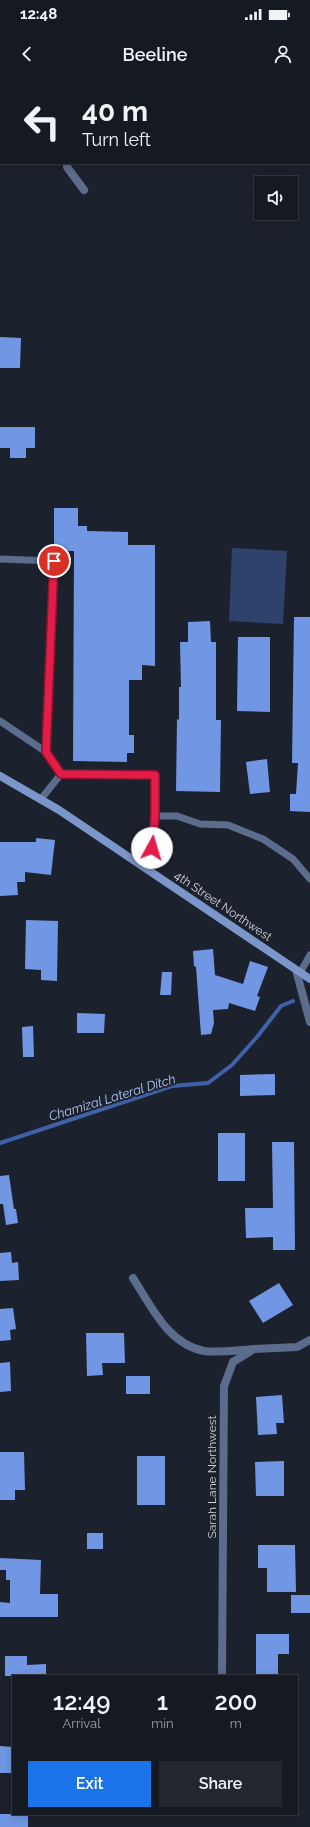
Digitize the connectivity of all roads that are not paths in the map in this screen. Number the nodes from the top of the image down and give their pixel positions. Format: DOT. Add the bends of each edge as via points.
graph roads {
  1 [pos="67,164"];
  2 [pos="84,190"];
  3 [pos="0,559"];
  4 [pos="0,721"];
  5 [pos="46,752"];
  6 [pos="61,774"];
  7 [pos="0,776"];
  8 [pos="41,799"];
  9 [pos="155,816"];
  10 [pos="140,865"];
  11 [pos="310,879"];
  12 [pos="310,955"];
  13 [pos="298,971"];
  14 [pos="310,979"];
  15 [pos="310,1022"];
  16 [pos="132,1278"];
  17 [pos="310,1340"];
  18 [pos="254,1349"];
  19 [pos="222,1675"];
  1 -- 2 [label="street"];
  3 -- 5 [label="lane" via="54,561"];
  4 -- 5 [label="lane"];
  5 -- 6 [label="lane"];
  6 -- 8 [label="lane"];
  6 -- 9 [label="lane" via="155,775"];
  7 -- 8 [label="main road, 4th Street Northwest"];
  8 -- 10 [label="main road, 4th Street Northwest"];
  9 -- 10 [label="lane" via="152,848"];
  9 -- 11 [label="lane" via="177,816 200,824 228,825 263,839 293,860"];
  10 -- 13 [label="main road, 4th Street Northwest"];
  12 -- 13 [label="lane"];
  13 -- 14 [label="main road, 4th Street Northwest"];
  13 -- 15 [label="street"];
  16 -- 18 [label="street" via="165,1327 185,1344 205,1351"];
  17 -- 18 [label="street, Sarah Lane Northwest" via="297,1346"];
  18 -- 19 [label="street, Sarah Lane Northwest" via="233,1362 224,1386"];
}
